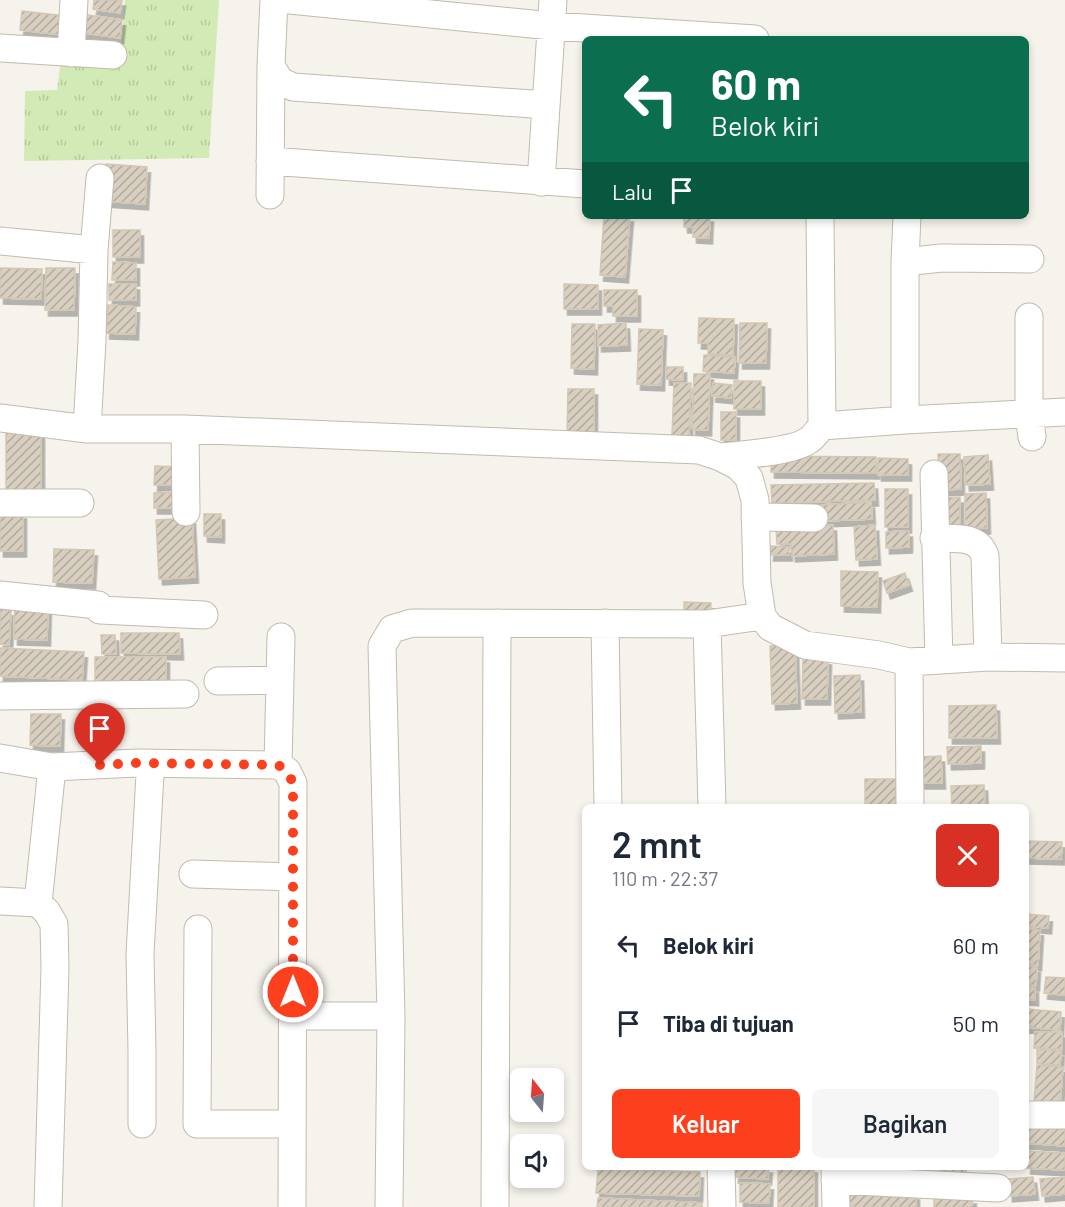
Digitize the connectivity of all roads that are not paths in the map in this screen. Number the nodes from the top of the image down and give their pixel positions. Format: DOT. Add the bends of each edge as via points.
graph roads {
  1 [pos="74,0"];
  2 [pos="274,0"];
  3 [pos="290,0"];
  4 [pos="552,13"];
  5 [pos="616,34"];
  6 [pos="672,36"];
  7 [pos="0,48"];
  8 [pos="71,53"];
  9 [pos="113,55"];
  10 [pos="271,66"];
  11 [pos="546,105"];
  12 [pos="270,161"];
  13 [pos="100,178"];
  14 [pos="541,182"];
  15 [pos="582,184"];
  16 [pos="270,195"];
  17 [pos="820,219"];
  18 [pos="907,219"];
  19 [pos="0,241"];
  20 [pos="94,250"];
  21 [pos="1030,259"];
  22 [pos="905,262"];
  23 [pos="1029,317"];
  24 [pos="1065,412"];
  25 [pos="0,418"];
  26 [pos="905,420"];
  27 [pos="822,426"];
  28 [pos="1030,426"];
  29 [pos="87,429"];
  30 [pos="185,429"];
  31 [pos="720,457"];
  32 [pos="934,474"];
  33 [pos="0,503"];
  34 [pos="80,503"];
  35 [pos="186,512"];
  36 [pos="755,516"];
  37 [pos="814,518"];
  38 [pos="934,538"];
  39 [pos="0,595"];
  40 [pos="204,615"];
  41 [pos="762,616"];
  42 [pos="497,623"];
  43 [pos="605,623"];
  44 [pos="707,624"];
  45 [pos="281,637"];
  46 [pos="988,657"];
  47 [pos="1065,658"];
  48 [pos="939,660"];
  49 [pos="909,662"];
  50 [pos="280,680"];
  51 [pos="218,681"];
  52 [pos="184,694"];
  53 [pos="0,696"];
  54 [pos="0,758"];
  55 [pos="137,763"];
  56 [pos="278,765"];
  57 [pos="52,767"];
  58 [pos="608,804"];
  59 [pos="712,804"];
  60 [pos="910,804"];
  61 [pos="194,874"];
  62 [pos="293,877"];
  63 [pos="0,901"];
  64 [pos="38,903"];
  65 [pos="198,929"];
  66 [pos="293,1016"];
  67 [pos="392,1016"];
  68 [pos="1029,1115"];
  69 [pos="1065,1115"];
  70 [pos="142,1124"];
  71 [pos="292,1124"];
  72 [pos="721,1170"];
  73 [pos="835,1174"];
  74 [pos="923,1187"];
  75 [pos="999,1188"];
  76 [pos="48,1207"];
  77 [pos="292,1207"];
  78 [pos="389,1207"];
  79 [pos="495,1207"];
  80 [pos="722,1207"];
  81 [pos="836,1207"];
  1 -- 8 [label="street"];
  2 -- 10 [label="street"];
  3 -- 4 [label="street"];
  4 -- 5 [label="street"];
  4 -- 11 [label="street"];
  5 -- 6 [label="street"];
  7 -- 8 [label="street"];
  8 -- 9 [label="street"];
  10 -- 11 [label="street" via="280,81 294,87"];
  10 -- 12 [label="street"];
  11 -- 14 [label="street"];
  12 -- 14 [label="street"];
  12 -- 16 [label="street"];
  13 -- 20 [label="street"];
  14 -- 15 [label="street"];
  17 -- 27 [label="street"];
  18 -- 22 [label="street"];
  19 -- 20 [label="street"];
  20 -- 29 [label="street"];
  21 -- 22 [label="street" via="941,258"];
  22 -- 26 [label="street"];
  23 -- 28 [label="street"];
  24 -- 28 [label="street"];
  25 -- 29 [label="street"];
  26 -- 27 [label="street"];
  26 -- 28 [label="street"];
  27 -- 31 [label="street" via="809,441 797,445"];
  29 -- 30 [label="street"];
  30 -- 31 [label="street" via="699,450"];
  30 -- 35 [label="street"];
  31 -- 36 [label="street" via="738,466 749,478"];
  32 -- 38 [label="street"];
  33 -- 34 [label="street"];
  36 -- 37 [label="street"];
  36 -- 41 [label="street"];
  38 -- 46 [label="street" via="971,540 983,549"];
  38 -- 48 [label="street"];
  39 -- 40 [label="street" via="98,605 100,610"];
  41 -- 44 [label="street"];
  41 -- 49 [label="street" via="770,627 805,645"];
  42 -- 43 [label="street"];
  42 -- 67 [label="street" via="412,623 392,629 382,646"];
  42 -- 79 [label="street"];
  43 -- 44 [label="street"];
  43 -- 58 [label="street"];
  44 -- 59 [label="street"];
  45 -- 50 [label="street"];
  46 -- 47 [label="street"];
  46 -- 48 [label="street"];
  48 -- 49 [label="street"];
  49 -- 60 [label="street"];
  50 -- 51 [label="street"];
  50 -- 56 [label="street"];
  52 -- 53 [label="street"];
  54 -- 57 [label="street"];
  55 -- 56 [label="street"];
  55 -- 57 [label="street"];
  55 -- 70 [label="street" via="150,774 140,954"];
  56 -- 62 [label="street" via="287,771 293,783"];
  57 -- 64 [label="street"];
  61 -- 62 [label="street"];
  62 -- 66 [label="street"];
  63 -- 64 [label="street"];
  64 -- 76 [label="street" via="54,924"];
  65 -- 71 [label="street" via="197,1124"];
  66 -- 67 [label="street"];
  66 -- 71 [label="street"];
  67 -- 78 [label="street"];
  68 -- 69 [label="street"];
  71 -- 77 [label="street"];
  72 -- 80 [label="street"];
  73 -- 74 [label="street"];
  73 -- 81 [label="street"];
  74 -- 75 [label="street"];
}
